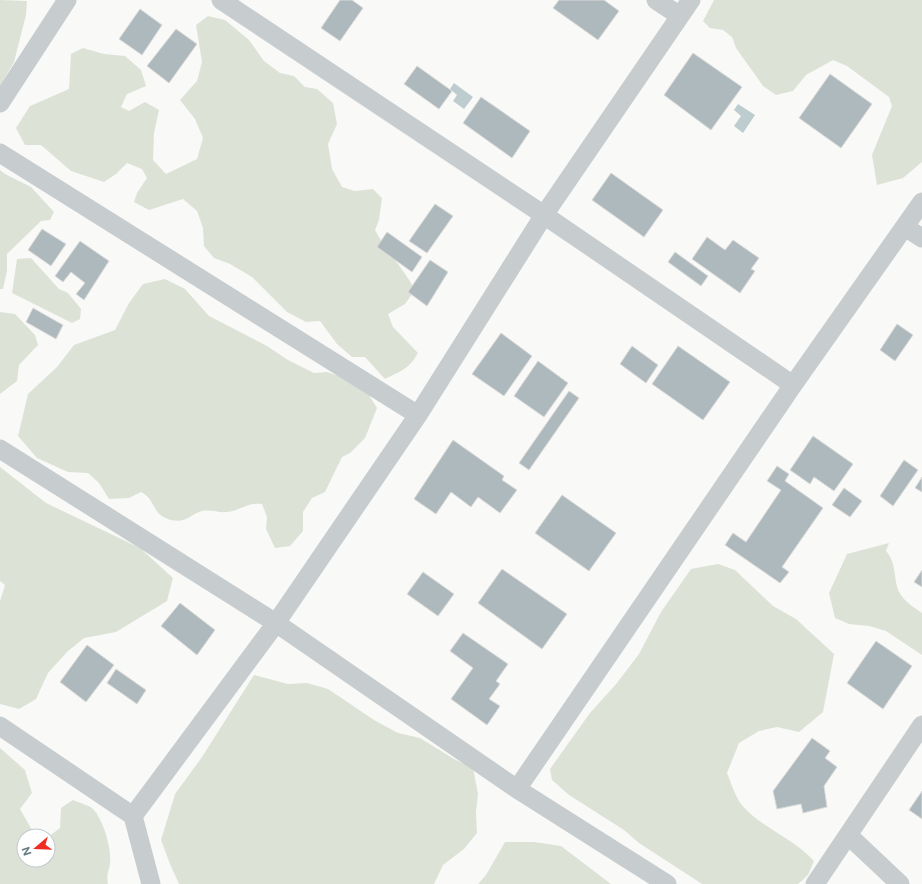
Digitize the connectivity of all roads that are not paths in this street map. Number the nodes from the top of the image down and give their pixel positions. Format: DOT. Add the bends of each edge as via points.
graph roads {
  1 [pos="67,0"];
  2 [pos="221,0"];
  3 [pos="656,0"];
  4 [pos="691,0"];
  5 [pos="680,16"];
  6 [pos="0,103"];
  7 [pos="0,153"];
  8 [pos="922,202"];
  9 [pos="544,215"];
  10 [pos="905,227"];
  11 [pos="922,238"];
  12 [pos="793,385"];
  13 [pos="418,415"];
  14 [pos="0,449"];
  15 [pos="276,623"];
  16 [pos="922,725"];
  17 [pos="0,726"];
  18 [pos="517,789"];
  19 [pos="133,816"];
  20 [pos="848,835"];
  21 [pos="150,884"];
  22 [pos="666,884"];
  23 [pos="815,884"];
  24 [pos="900,884"];
  1 -- 6 [label="street"];
  2 -- 9 [label="street"];
  3 -- 5 [label="street"];
  4 -- 5 [label="street"];
  5 -- 9 [label="street"];
  7 -- 13 [label="street"];
  8 -- 10 [label="street"];
  9 -- 12 [label="street"];
  9 -- 13 [label="street"];
  10 -- 11 [label="street"];
  10 -- 12 [label="street"];
  12 -- 18 [label="street"];
  13 -- 15 [label="street"];
  14 -- 15 [label="street"];
  15 -- 18 [label="street"];
  15 -- 19 [label="street"];
  16 -- 20 [label="street"];
  17 -- 19 [label="street"];
  18 -- 22 [label="street"];
  19 -- 21 [label="street"];
  20 -- 23 [label="street"];
  20 -- 24 [label="street"];
}
